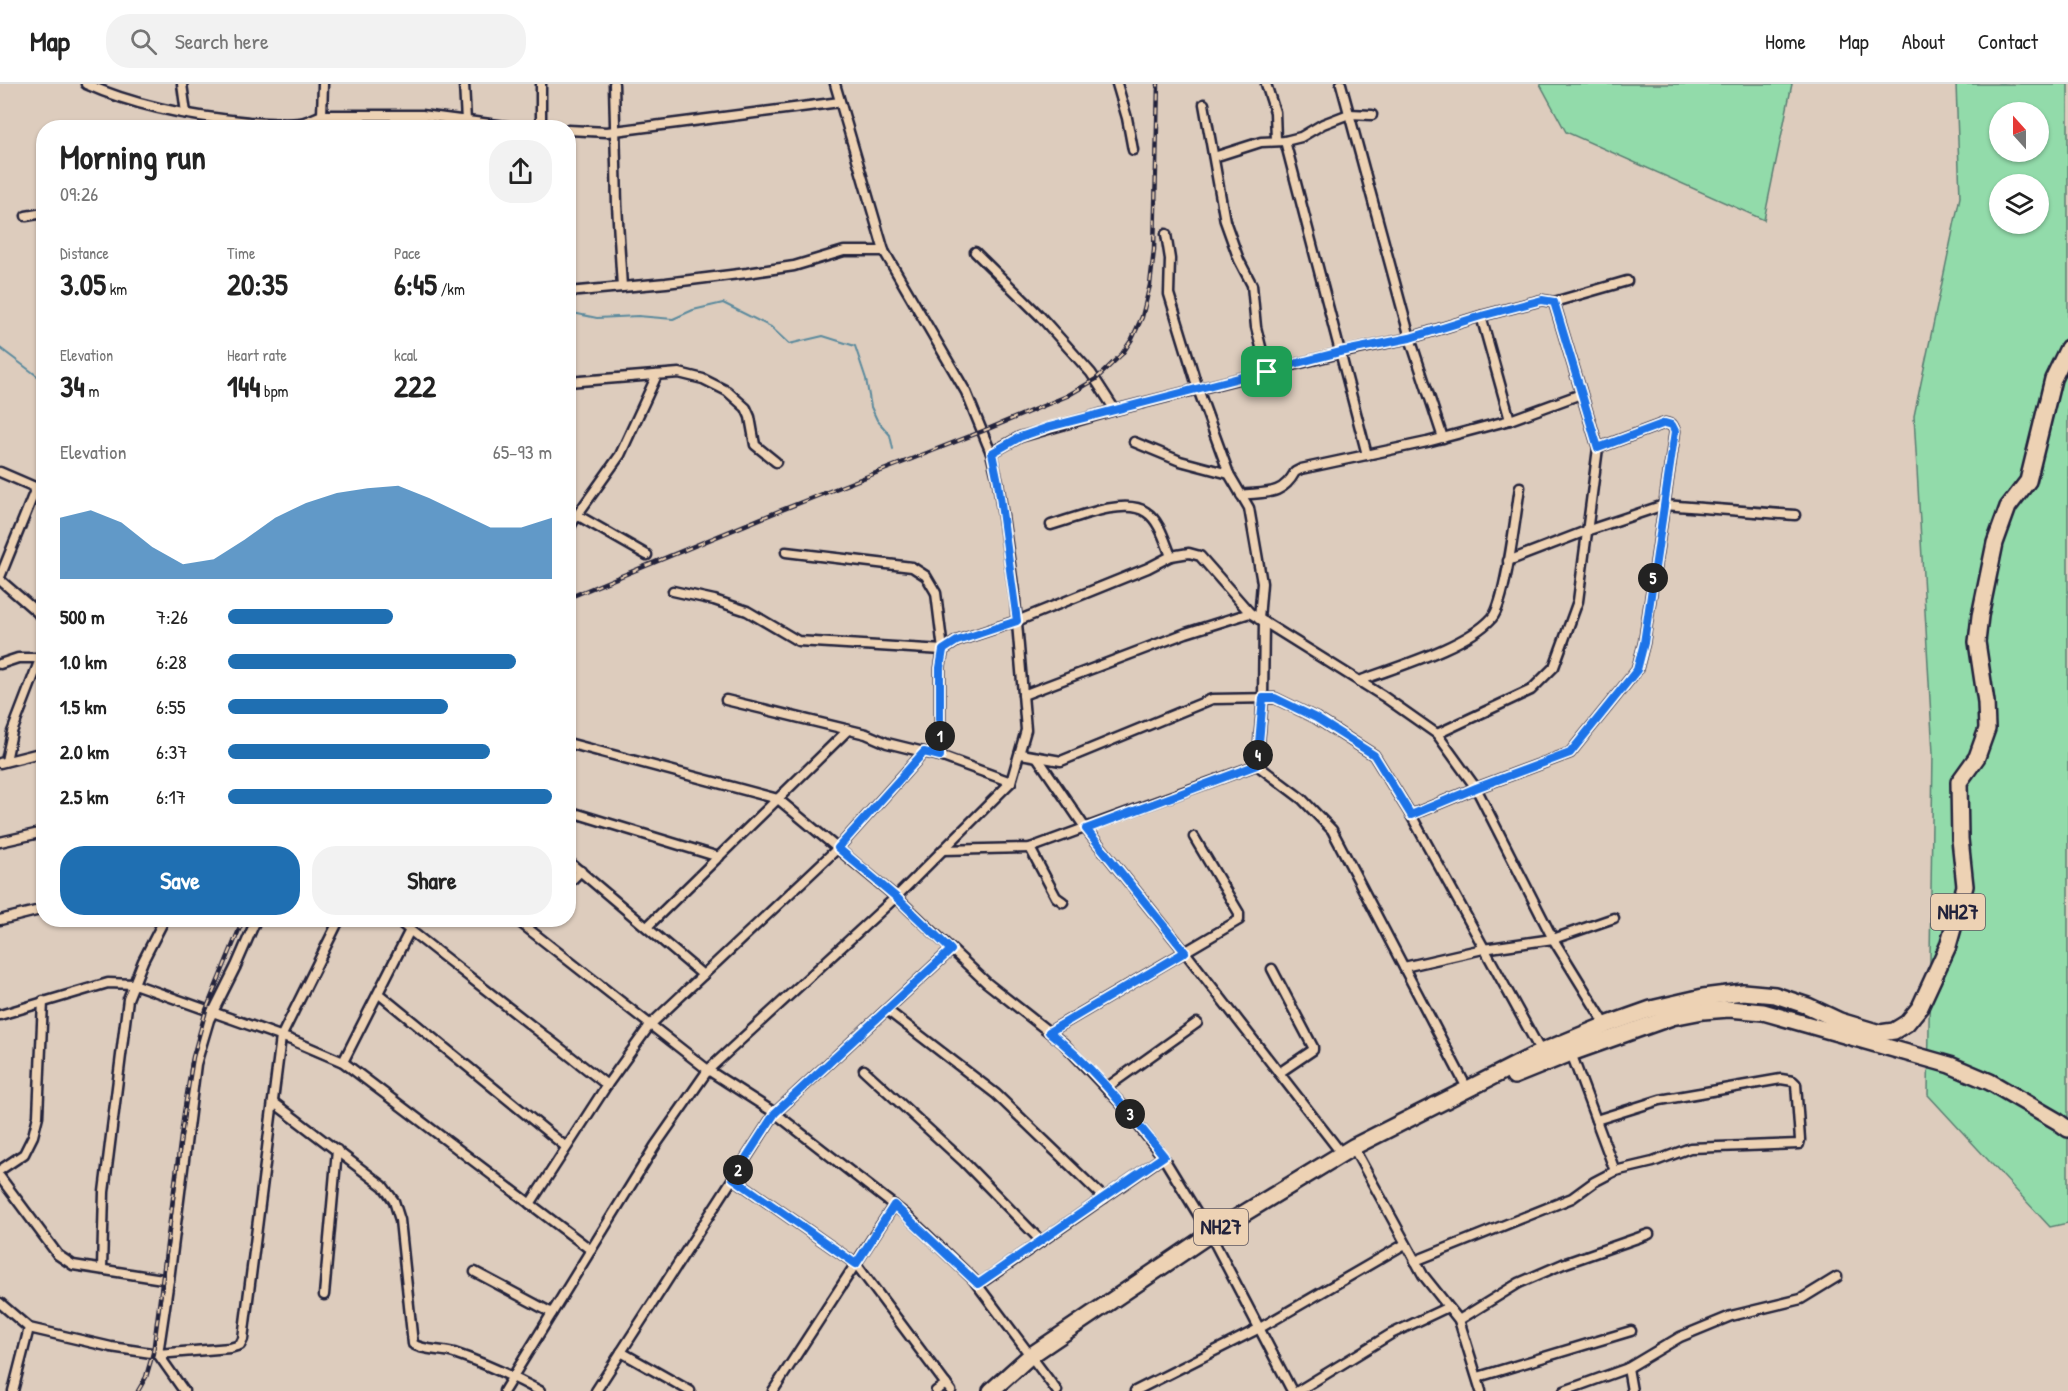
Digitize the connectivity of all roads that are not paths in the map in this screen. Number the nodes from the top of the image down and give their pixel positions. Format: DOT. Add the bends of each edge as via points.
graph roads {
  1 [pos="86,84"];
  2 [pos="182,84"];
  3 [pos="323,84"];
  4 [pos="464,84"];
  5 [pos="541,84"];
  6 [pos="614,84"];
  7 [pos="835,84"];
  8 [pos="1117,84"];
  9 [pos="1266,84"];
  10 [pos="1341,84"];
  11 [pos="840,102"];
  12 [pos="1204,104"];
  13 [pos="186,114"];
  14 [pos="1349,114"];
  15 [pos="322,115"];
  16 [pos="1372,116"];
  17 [pos="220,120"];
  18 [pos="309,120"];
  19 [pos="322,120"];
  20 [pos="451,120"];
  21 [pos="468,120"];
  22 [pos="539,120"];
  23 [pos="576,130"];
  24 [pos="614,132"];
  25 [pos="1280,141"];
  26 [pos="1133,150"];
  27 [pos="1214,157"];
  28 [pos="36,214"];
  29 [pos="26,216"];
  30 [pos="1166,234"];
  31 [pos="885,251"];
  32 [pos="975,252"];
  33 [pos="1627,281"];
  34 [pos="622,287"];
  35 [pos="576,291"];
  36 [pos="1554,302"];
  37 [pos="1481,316"];
  38 [pos="1410,338"];
  39 [pos="2068,348"];
  40 [pos="1340,352"];
  41 [pos="1267,372"];
  42 [pos="657,375"];
  43 [pos="576,381"];
  44 [pos="1198,389"];
  45 [pos="1581,394"];
  46 [pos="1115,410"];
  47 [pos="1510,420"];
  48 [pos="1443,438"];
  49 [pos="1134,442"];
  50 [pos="1598,448"];
  51 [pos="992,453"];
  52 [pos="1367,455"];
  53 [pos="776,462"];
  54 [pos="0,472"];
  55 [pos="1229,474"];
  56 [pos="1520,487"];
  57 [pos="36,488"];
  58 [pos="1241,495"];
  59 [pos="36,499"];
  60 [pos="1664,505"];
  61 [pos="1796,515"];
  62 [pos="576,516"];
  63 [pos="1052,525"];
  64 [pos="1586,531"];
  65 [pos="786,552"];
  66 [pos="647,555"];
  67 [pos="1171,556"];
  68 [pos="1508,561"];
  69 [pos="0,579"];
  70 [pos="674,591"];
  71 [pos="36,611"];
  72 [pos="1250,613"];
  73 [pos="1262,620"];
  74 [pos="1017,621"];
  75 [pos="943,650"];
  76 [pos="36,655"];
  77 [pos="0,664"];
  78 [pos="36,670"];
  79 [pos="1359,681"];
  80 [pos="1023,695"];
  81 [pos="1263,698"];
  82 [pos="726,700"];
  83 [pos="848,730"];
  84 [pos="1437,734"];
  85 [pos="576,744"];
  86 [pos="924,752"];
  87 [pos="36,754"];
  88 [pos="1021,754"];
  89 [pos="940,756"];
  90 [pos="1037,757"];
  91 [pos="3,762"];
  92 [pos="1257,765"];
  93 [pos="1011,782"];
  94 [pos="1476,788"];
  95 [pos="778,799"];
  96 [pos="576,813"];
  97 [pos="1411,815"];
  98 [pos="1086,829"];
  99 [pos="36,834"];
  100 [pos="1194,837"];
  101 [pos="0,842"];
  102 [pos="838,848"];
  103 [pos="1030,848"];
  104 [pos="943,850"];
  105 [pos="719,857"];
  106 [pos="576,867"];
  107 [pos="581,871"];
  108 [pos="576,876"];
  109 [pos="896,897"];
  110 [pos="1063,902"];
  111 [pos="36,911"];
  112 [pos="1614,918"];
  113 [pos="0,920"];
  114 [pos="160,927"];
  115 [pos="253,927"];
  116 [pos="336,927"];
  117 [pos="406,927"];
  118 [pos="527,927"];
  119 [pos="647,927"];
  120 [pos="410,930"];
  121 [pos="1553,939"];
  122 [pos="1483,949"];
  123 [pos="951,950"];
  124 [pos="1185,952"];
  125 [pos="1404,967"];
  126 [pos="1272,969"];
  127 [pos="703,975"];
  128 [pos="134,984"];
  129 [pos="379,994"];
  130 [pos="43,1001"];
  131 [pos="887,1010"];
  132 [pos="213,1013"];
  133 [pos="0,1015"];
  134 [pos="1197,1023"];
  135 [pos="650,1025"];
  136 [pos="1606,1025"];
  137 [pos="1049,1032"];
  138 [pos="281,1037"];
  139 [pos="1541,1052"];
  140 [pos="1571,1053"];
  141 [pos="343,1062"];
  142 [pos="708,1070"];
  143 [pos="864,1070"];
  144 [pos="1280,1073"];
  145 [pos="607,1085"];
  146 [pos="1106,1088"];
  147 [pos="1468,1090"];
  148 [pos="273,1102"];
  149 [pos="775,1113"];
  150 [pos="1596,1120"];
  151 [pos="2068,1130"];
  152 [pos="566,1146"];
  153 [pos="337,1150"];
  154 [pos="1347,1150"];
  155 [pos="1164,1156"];
  156 [pos="0,1170"];
  157 [pos="1614,1171"];
  158 [pos="0,1177"];
  159 [pos="733,1178"];
  160 [pos="1104,1198"];
  161 [pos="530,1204"];
  162 [pos="894,1205"];
  163 [pos="1210,1234"];
  164 [pos="1649,1234"];
  165 [pos="1041,1241"];
  166 [pos="1405,1244"];
  167 [pos="591,1250"];
  168 [pos="1415,1261"];
  169 [pos="856,1264"];
  170 [pos="102,1269"];
  171 [pos="475,1272"];
  172 [pos="1837,1277"];
  173 [pos="170,1280"];
  174 [pos="978,1284"];
  175 [pos="324,1295"];
  176 [pos="0,1304"];
  177 [pos="1448,1307"];
  178 [pos="552,1313"];
  179 [pos="1459,1320"];
  180 [pos="29,1328"];
  181 [pos="1260,1328"];
  182 [pos="1631,1331"];
  183 [pos="621,1352"];
  184 [pos="158,1354"];
  185 [pos="1030,1356"];
  186 [pos="1628,1368"];
  187 [pos="513,1377"];
  188 [pos="1478,1377"];
  189 [pos="949,1388"];
  190 [pos="13,1391"];
  191 [pos="184,1391"];
  192 [pos="504,1391"];
  193 [pos="540,1391"];
  194 [pos="596,1391"];
  195 [pos="690,1391"];
  196 [pos="772,1391"];
  197 [pos="936,1391"];
  198 [pos="991,1391"];
  199 [pos="1057,1391"];
  200 [pos="1135,1391"];
  201 [pos="1292,1391"];
  202 [pos="1298,1391"];
  203 [pos="1481,1391"];
  204 [pos="1564,1391"];
  205 [pos="1632,1391"];
  1 -- 13 [label="street" via="142,105"];
  2 -- 13 [label="street"];
  3 -- 15 [label="street"];
  4 -- 21 [label="street"];
  5 -- 22 [label="street"];
  6 -- 24 [label="street"];
  7 -- 11 [label="street"];
  8 -- 26 [label="street"];
  9 -- 25 [label="street"];
  10 -- 14 [label="street"];
  11 -- 24 [label="street"];
  11 -- 31 [label="street"];
  12 -- 27 [label="street"];
  13 -- 17 [label="street"];
  14 -- 16 [label="street"];
  14 -- 25 [label="street" via="1301,137"];
  14 -- 38 [label="street"];
  15 -- 18 [label="street"];
  15 -- 19 [label="street"];
  15 -- 20 [label="street" via="422,115"];
  23 -- 24 [label="street"];
  24 -- 34 [label="street"];
  25 -- 27 [label="street" via="1261,142"];
  25 -- 40 [label="street"];
  27 -- 41 [label="street" via="1225,221 1251,285"];
  28 -- 29 [label="street"];
  30 -- 44 [label="street" via="1170,294"];
  31 -- 34 [label="street" via="844,252 794,266"];
  31 -- 51 [label="street" via="966,392"];
  32 -- 46 [label="street" via="1091,373"];
  33 -- 36 [label="street"];
  34 -- 35 [label="street"];
  36 -- 37 [label="street" via="1542,300"];
  36 -- 45 [label="street"];
  37 -- 38 [label="street"];
  37 -- 47 [label="street"];
  38 -- 40 [label="street"];
  38 -- 48 [label="street"];
  39 -- 136 [label="highway, NH27" via="2053,379 2028,481 2008,507 1995,543 1977,642 1987,729 1977,757 1959,782 1965,886 1948,946 1920,1006 1906,1023 1894,1031 1880,1033 1840,1022 1775,995 1743,992 1651,1009"];
  40 -- 41 [label="street"];
  40 -- 52 [label="street"];
  41 -- 44 [label="street"];
  42 -- 43 [label="street"];
  42 -- 53 [label="street" via="679,373 727,391 746,408 755,445"];
  42 -- 62 [label="street" via="620,455"];
  44 -- 46 [label="street"];
  44 -- 55 [label="street"];
  45 -- 47 [label="street"];
  45 -- 50 [label="street"];
  46 -- 51 [label="street" via="1020,437"];
  47 -- 48 [label="street"];
  48 -- 52 [label="street"];
  49 -- 55 [label="street" via="1180,461"];
  50 -- 60 [label="street" via="1665,423 1672,425 1675,431"];
  50 -- 64 [label="street"];
  51 -- 74 [label="street"];
  52 -- 58 [label="street" via="1295,472 1278,492"];
  54 -- 57 [label="street"];
  55 -- 58 [label="street"];
  56 -- 68 [label="street"];
  58 -- 73 [label="street" via="1249,508 1262,583"];
  59 -- 69 [label="street"];
  60 -- 61 [label="street"];
  60 -- 64 [label="street"];
  60 -- 94 [label="street" via="1637,670 1570,753"];
  62 -- 66 [label="street"];
  63 -- 67 [label="street" via="1119,506 1134,507 1147,512 1159,526"];
  64 -- 68 [label="street"];
  64 -- 84 [label="street" via="1578,601 1554,667 1532,690"];
  65 -- 75 [label="street" via="912,567 926,576 936,593"];
  67 -- 72 [label="street" via="1189,552 1200,556"];
  67 -- 74 [label="street"];
  68 -- 79 [label="street" via="1494,616 1478,630 1461,642"];
  69 -- 71 [label="street"];
  70 -- 75 [label="street" via="747,611 798,641"];
  72 -- 73 [label="street"];
  72 -- 80 [label="street"];
  73 -- 79 [label="street"];
  73 -- 81 [label="street"];
  74 -- 75 [label="street" via="957,641"];
  74 -- 80 [label="street"];
  75 -- 89 [label="street"];
  76 -- 77 [label="street"];
  78 -- 91 [label="street"];
  79 -- 84 [label="street"];
  80 -- 88 [label="street" via="1026,730"];
  81 -- 90 [label="street" via="1212,699 1061,760"];
  81 -- 92 [label="street"];
  81 -- 97 [label="street" via="1275,698 1316,718 1374,755"];
  82 -- 83 [label="street"];
  83 -- 86 [label="street"];
  83 -- 95 [label="street"];
  84 -- 94 [label="street"];
  85 -- 95 [label="street"];
  86 -- 89 [label="street"];
  86 -- 102 [label="street"];
  87 -- 91 [label="street"];
  88 -- 90 [label="street"];
  88 -- 93 [label="street"];
  89 -- 93 [label="street"];
  90 -- 98 [label="street"];
  92 -- 98 [label="street"];
  92 -- 125 [label="street" via="1302,800 1332,830"];
  93 -- 104 [label="street"];
  94 -- 97 [label="street"];
  94 -- 121 [label="street"];
  95 -- 102 [label="street"];
  95 -- 105 [label="street"];
  96 -- 105 [label="street"];
  97 -- 122 [label="street"];
  98 -- 103 [label="street"];
  98 -- 124 [label="street"];
  99 -- 101 [label="street"];
  100 -- 124 [label="street" via="1239,913 1239,920"];
  102 -- 109 [label="street"];
  102 -- 127 [label="street"];
  103 -- 104 [label="street"];
  103 -- 110 [label="street" via="1056,897"];
  104 -- 109 [label="street"];
  105 -- 119 [label="street"];
  106 -- 107 [label="street"];
  107 -- 108 [label="street"];
  107 -- 119 [label="street"];
  109 -- 123 [label="street"];
  109 -- 142 [label="street"];
  111 -- 113 [label="street"];
  112 -- 121 [label="street"];
  114 -- 128 [label="street"];
  115 -- 132 [label="street"];
  116 -- 138 [label="street"];
  117 -- 120 [label="street"];
  118 -- 135 [label="street"];
  119 -- 127 [label="street"];
  120 -- 129 [label="street"];
  120 -- 145 [label="street"];
  121 -- 122 [label="street"];
  121 -- 136 [label="street"];
  122 -- 125 [label="street"];
  122 -- 139 [label="street"];
  123 -- 131 [label="street"];
  123 -- 137 [label="street"];
  124 -- 137 [label="street"];
  124 -- 144 [label="street"];
  125 -- 147 [label="street"];
  126 -- 144 [label="street" via="1313,1047"];
  127 -- 135 [label="street"];
  128 -- 130 [label="street" via="108,983"];
  128 -- 132 [label="street"];
  128 -- 170 [label="street" via="128,999 104,1192"];
  129 -- 141 [label="street"];
  129 -- 152 [label="street"];
  130 -- 133 [label="street"];
  130 -- 156 [label="street" via="38,1116 33,1136 24,1154"];
  131 -- 149 [label="street"];
  131 -- 160 [label="street" via="996,1094"];
  132 -- 138 [label="street"];
  132 -- 173 [label="street" via="196,1064"];
  134 -- 146 [label="street"];
  135 -- 142 [label="street"];
  135 -- 145 [label="street"];
  136 -- 139 [label="highway, NH27"];
  137 -- 146 [label="street"];
  138 -- 141 [label="street"];
  138 -- 148 [label="street"];
  139 -- 147 [label="highway, NH27"];
  140 -- 147 [label="highway, NH27" via="1497,1083"];
  140 -- 150 [label="street"];
  140 -- 151 [label="highway, NH27" via="1672,1017 1729,1009 1763,1012 1950,1065 1990,1082"];
  141 -- 161 [label="street"];
  142 -- 149 [label="street"];
  142 -- 167 [label="street" via="655,1146"];
  143 -- 165 [label="street" via="963,1161"];
  144 -- 154 [label="street"];
  145 -- 152 [label="street"];
  146 -- 155 [label="street"];
  147 -- 154 [label="highway, NH27"];
  148 -- 153 [label="street"];
  148 -- 184 [label="street" via="240,1346"];
  149 -- 159 [label="street"];
  149 -- 162 [label="street"];
  150 -- 157 [label="street"];
  150 -- 157 [label="street" via="1660,1100 1715,1090 1781,1079 1796,1084 1798,1144 1690,1148"];
  152 -- 161 [label="street"];
  153 -- 175 [label="street"];
  153 -- 187 [label="street" via="383,1186 394,1201 400,1220 413,1344 451,1352"];
  154 -- 163 [label="highway, NH27"];
  154 -- 166 [label="street"];
  155 -- 160 [label="street"];
  155 -- 163 [label="street"];
  157 -- 168 [label="street" via="1572,1198"];
  158 -- 170 [label="street" via="58,1255 73,1265"];
  159 -- 169 [label="street"];
  159 -- 183 [label="street"];
  160 -- 165 [label="street"];
  161 -- 167 [label="street"];
  162 -- 169 [label="street"];
  162 -- 174 [label="street"];
  163 -- 181 [label="street"];
  163 -- 185 [label="highway, NH27"];
  164 -- 179 [label="street" via="1530,1278"];
  165 -- 174 [label="street"];
  166 -- 168 [label="street"];
  166 -- 181 [label="street"];
  167 -- 178 [label="street"];
  168 -- 177 [label="street"];
  169 -- 189 [label="street"];
  169 -- 196 [label="street"];
  170 -- 173 [label="street"];
  171 -- 178 [label="street"];
  172 -- 186 [label="street" via="1801,1299 1731,1316 1680,1337"];
  173 -- 184 [label="street"];
  174 -- 185 [label="street"];
  176 -- 180 [label="street"];
  177 -- 179 [label="street"];
  177 -- 202 [label="street" via="1391,1334"];
  178 -- 187 [label="street"];
  179 -- 188 [label="street"];
  180 -- 184 [label="street"];
  180 -- 190 [label="street"];
  181 -- 200 [label="street"];
  181 -- 201 [label="street"];
  182 -- 188 [label="street"];
  183 -- 194 [label="street"];
  183 -- 195 [label="street"];
  184 -- 191 [label="street"];
  185 -- 198 [label="highway, NH27"];
  185 -- 199 [label="street"];
  186 -- 204 [label="street"];
  186 -- 205 [label="street"];
  187 -- 192 [label="street"];
  187 -- 193 [label="street"];
  188 -- 203 [label="street"];
  189 -- 197 [label="street"];
}
